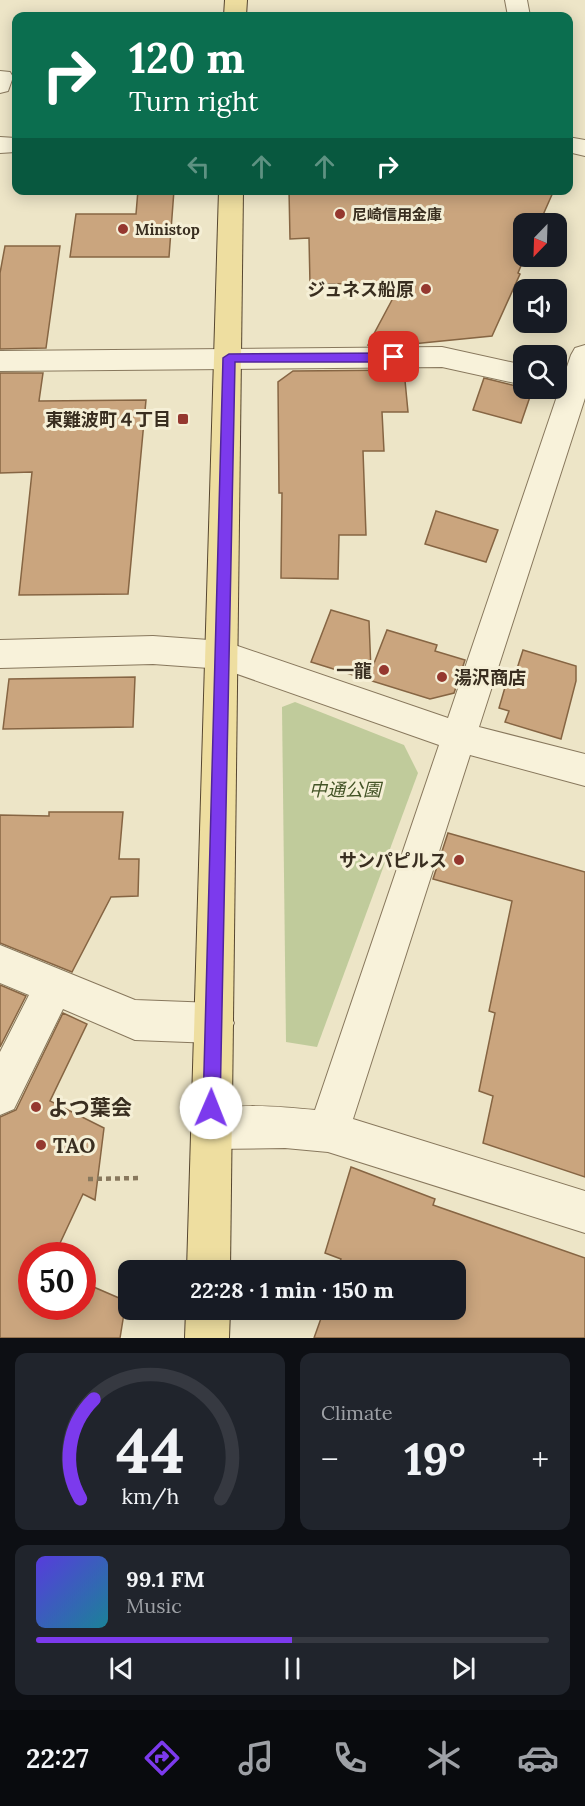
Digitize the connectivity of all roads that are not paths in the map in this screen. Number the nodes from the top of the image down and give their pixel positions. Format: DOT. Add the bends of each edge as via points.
graph roads {
  1 [pos="231,195"];
  2 [pos="585,355"];
  3 [pos="229,358"];
  4 [pos="0,361"];
  5 [pos="513,372"];
  6 [pos="572,388"];
  7 [pos="0,654"];
  8 [pos="223,655"];
  9 [pos="458,737"];
  10 [pos="585,770"];
  11 [pos="0,964"];
  12 [pos="54,986"];
  13 [pos="214,1023"];
  14 [pos="0,1095"];
  15 [pos="211,1129"];
  16 [pos="328,1132"];
  17 [pos="585,1212"];
  18 [pos="208,1260"];
  19 [pos="208,1320"];
  20 [pos="207,1338"];
  1 -- 3 [label="main road"];
  2 -- 6 [label="street"];
  3 -- 4 [label="street"];
  3 -- 5 [label="street" via="442,357"];
  3 -- 8 [label="main road"];
  6 -- 9 [label="street"];
  7 -- 8 [label="street" via="153,651"];
  8 -- 9 [label="street"];
  8 -- 13 [label="main road"];
  9 -- 10 [label="street"];
  9 -- 16 [label="street"];
  11 -- 12 [label="street"];
  12 -- 13 [label="street" via="135,1020"];
  12 -- 14 [label="street"];
  13 -- 15 [label="main road"];
  15 -- 16 [label="street"];
  15 -- 18 [label="main road"];
  16 -- 17 [label="street"];
  19 -- 20 [label="main road"];
}
